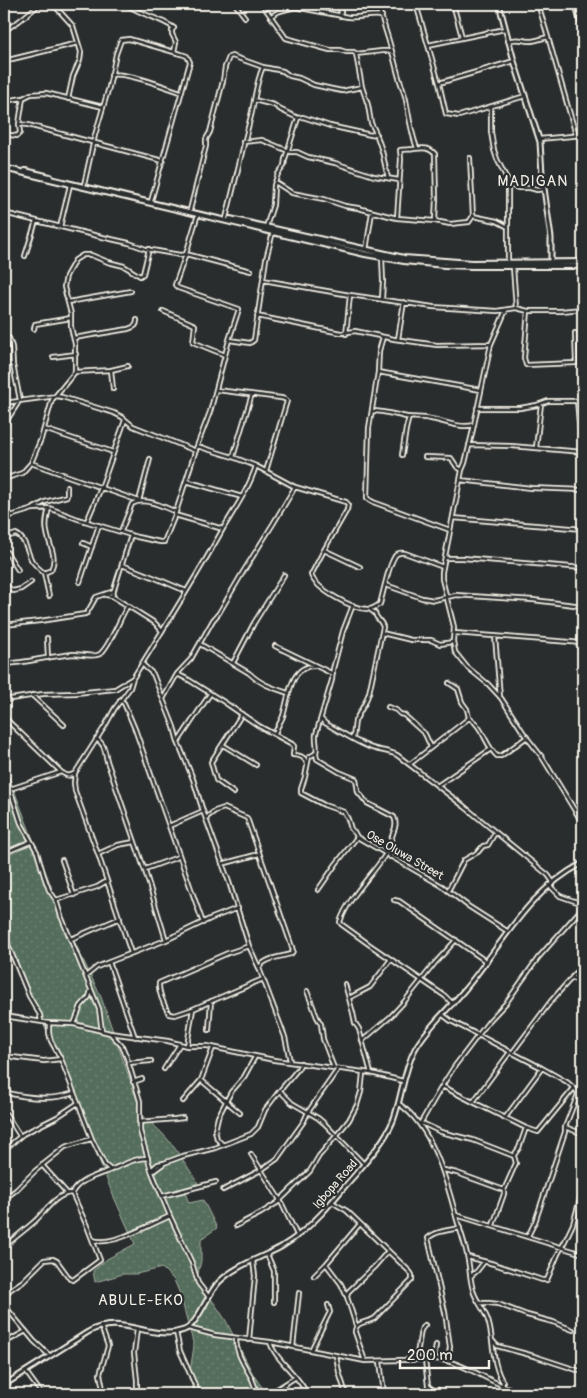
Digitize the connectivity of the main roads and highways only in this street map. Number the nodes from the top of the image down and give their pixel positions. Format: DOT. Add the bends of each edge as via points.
graph roads {
  1 [pos="4,167"];
  2 [pos="583,264"];
  1 -- 2 [label="main road" via="404,258 472,263"];
  1 -- 2 [label="main road" via="404,261 444,265"];
}
